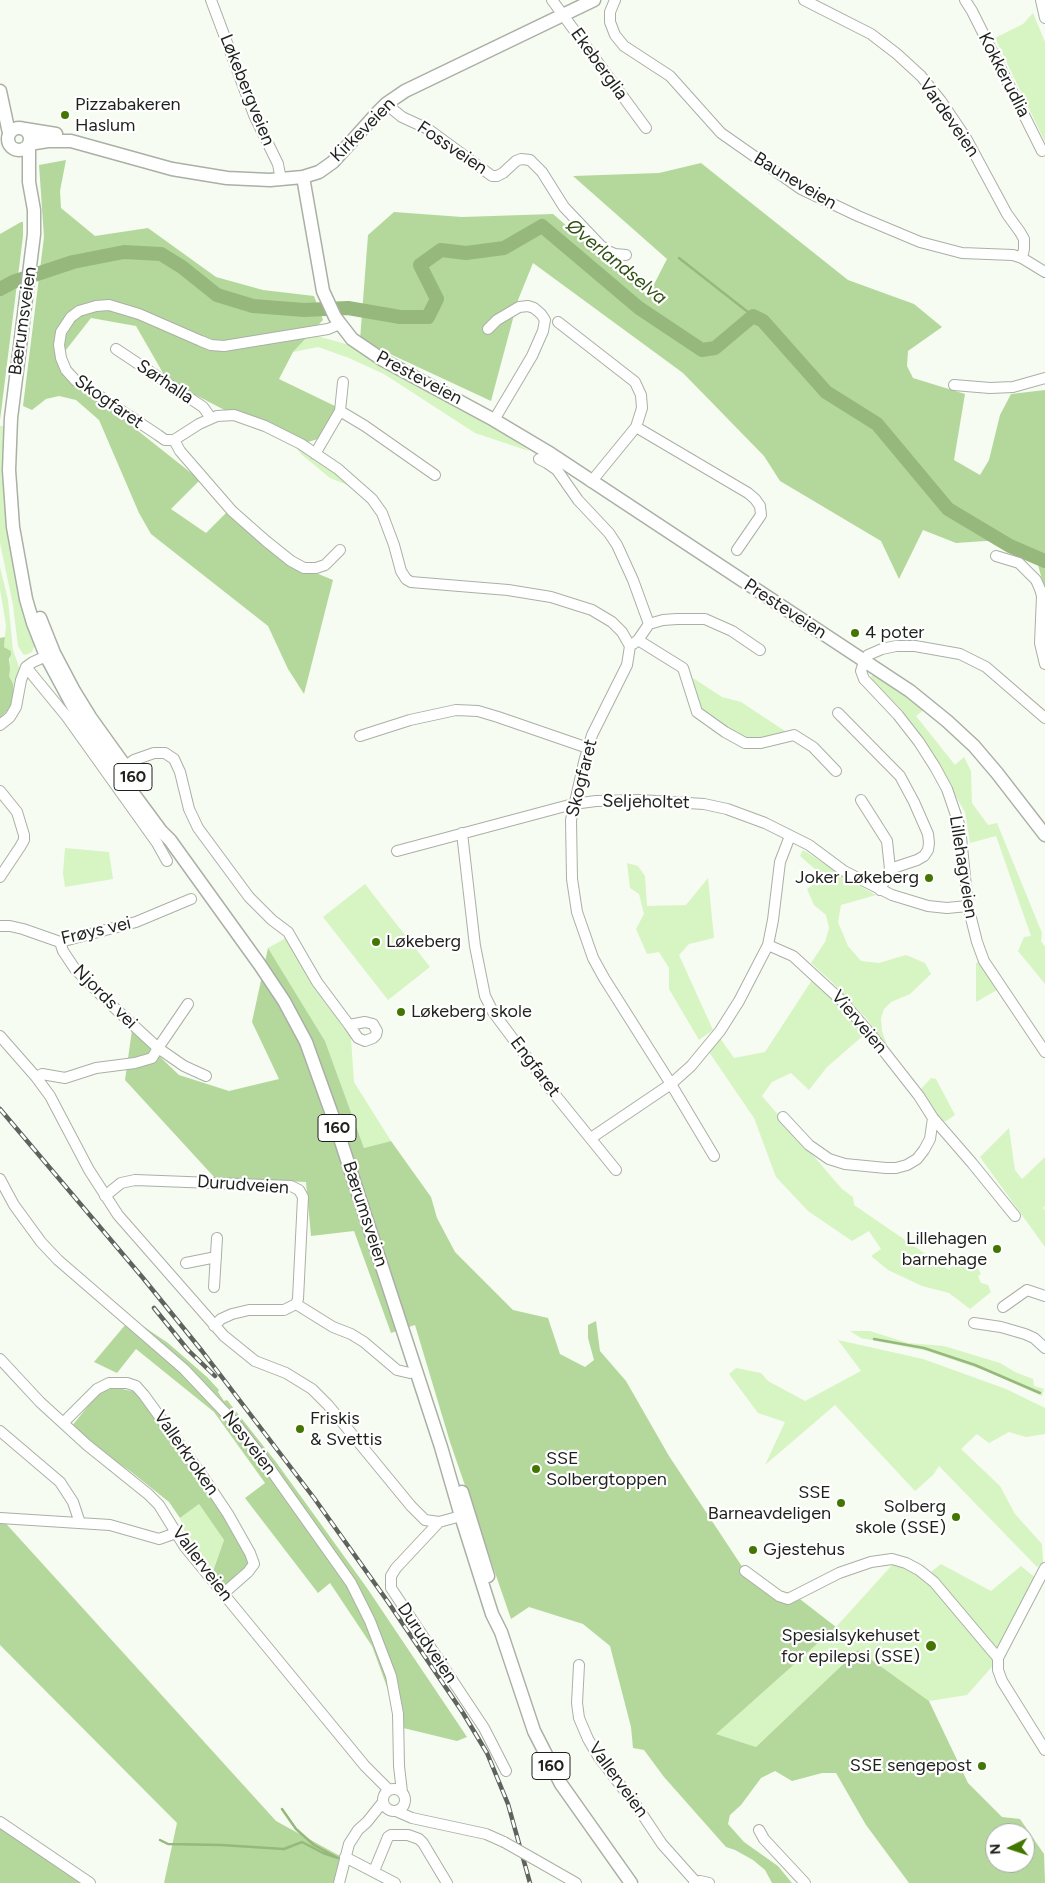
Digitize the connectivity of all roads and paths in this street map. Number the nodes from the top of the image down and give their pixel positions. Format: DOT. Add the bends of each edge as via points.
graph roads {
  1 [pos="211,0"];
  2 [pos="552,0"];
  3 [pos="594,0"];
  4 [pos="615,0"];
  5 [pos="804,0"];
  6 [pos="965,0"];
  7 [pos="1041,0"];
  8 [pos="563,14"];
  9 [pos="1045,15"];
  10 [pos="1,92"];
  11 [pos="386,104"];
  12 [pos="646,128"];
  13 [pos="24,129"];
  14 [pos="6,135"];
  15 [pos="29,144"];
  16 [pos="9,148"];
  17 [pos="1042,151"];
  18 [pos="117,153"];
  19 [pos="302,177"];
  20 [pos="281,180"];
  21 [pos="29,182"];
  22 [pos="626,255"];
  23 [pos="1022,258"];
  24 [pos="1045,272"];
  25 [pos="558,322"];
  26 [pos="343,328"];
  27 [pos="488,329"];
  28 [pos="116,349"];
  29 [pos="1045,378"];
  30 [pos="343,382"];
  31 [pos="954,385"];
  32 [pos="340,411"];
  33 [pos="211,418"];
  34 [pos="494,420"];
  35 [pos="636,427"];
  36 [pos="174,440"];
  37 [pos="314,454"];
  38 [pos="539,459"];
  39 [pos="435,476"];
  40 [pos="592,482"];
  41 [pos="340,550"];
  42 [pos="737,550"];
  43 [pos="996,556"];
  44 [pos="649,624"];
  45 [pos="634,643"];
  46 [pos="760,650"];
  47 [pos="50,655"];
  48 [pos="864,662"];
  49 [pos="1045,664"];
  50 [pos="26,667"];
  51 [pos="838,713"];
  52 [pos="1045,717"];
  53 [pos="0,725"];
  54 [pos="360,736"];
  55 [pos="588,748"];
  56 [pos="121,769"];
  57 [pos="836,771"];
  58 [pos="0,791"];
  59 [pos="861,800"];
  60 [pos="573,804"];
  61 [pos="462,834"];
  62 [pos="1045,835"];
  63 [pos="790,836"];
  64 [pos="397,851"];
  65 [pos="167,860"];
  66 [pos="890,869"];
  67 [pos="0,877"];
  68 [pos="880,890"];
  69 [pos="190,899"];
  70 [pos="968,906"];
  71 [pos="0,926"];
  72 [pos="60,942"];
  73 [pos="768,945"];
  74 [pos="188,1004"];
  75 [pos="350,1025"];
  76 [pos="0,1036"];
  77 [pos="158,1048"];
  78 [pos="1045,1052"];
  79 [pos="206,1076"];
  80 [pos="36,1077"];
  81 [pos="671,1084"];
  82 [pos="783,1117"];
  83 [pos="933,1118"];
  84 [pos="591,1138"];
  85 [pos="714,1156"];
  86 [pos="616,1170"];
  87 [pos="0,1179"];
  88 [pos="105,1196"];
  89 [pos="1015,1216"];
  90 [pos="217,1238"];
  91 [pos="216,1257"];
  92 [pos="186,1263"];
  93 [pos="214,1288"];
  94 [pos="1045,1296"];
  95 [pos="296,1304"];
  96 [pos="1003,1308"];
  97 [pos="974,1323"];
  98 [pos="214,1326"];
  99 [pos="1045,1348"];
  100 [pos="0,1359"];
  101 [pos="410,1373"];
  102 [pos="63,1423"];
  103 [pos="0,1431"];
  104 [pos="465,1515"];
  105 [pos="0,1518"];
  106 [pos="439,1522"];
  107 [pos="80,1523"];
  108 [pos="176,1533"];
  109 [pos="1045,1568"];
  110 [pos="744,1571"];
  111 [pos="224,1594"];
  112 [pos="998,1658"];
  113 [pos="579,1665"];
  114 [pos="1045,1750"];
  115 [pos="365,1766"];
  116 [pos="399,1766"];
  117 [pos="506,1771"];
  118 [pos="389,1790"];
  119 [pos="402,1792"];
  120 [pos="383,1801"];
  121 [pos="405,1803"];
  122 [pos="395,1811"];
  123 [pos="418,1819"];
  124 [pos="0,1822"];
  125 [pos="367,1822"];
  126 [pos="759,1830"];
  127 [pos="345,1858"];
  128 [pos="374,1871"];
  129 [pos="694,1882"];
  130 [pos="90,1883"];
  131 [pos="339,1883"];
  132 [pos="395,1883"];
  133 [pos="447,1883"];
  134 [pos="576,1883"];
  135 [pos="631,1883"];
  136 [pos="709,1883"];
  137 [pos="804,1883"];
  1 -- 20 [label="street, Løkebergveien" via="254,115 278,164"];
  2 -- 8 [label="street, Ekeberglia"];
  3 -- 8 [label="main road, Kirkeveien"];
  4 -- 23 [label="street, Bauneveien" via="610,22 624,46 670,76 721,133 801,188 920,242 962,253"];
  5 -- 23 [label="street, Vardeveien" via="871,34 920,76 961,130 1024,239"];
  6 -- 17 [label="street, Kokkerudlia"];
  7 -- 9 [label="street"];
  8 -- 11 [label="main road, Kirkeveien" via="425,80"];
  8 -- 12 [label="street, Ekeberglia"];
  10 -- 13 [label="main road, 160"];
  10 -- 14 [label="main road, 160"];
  11 -- 19 [label="main road, Kirkeveien" via="333,162"];
  11 -- 22 [label="street, Fossveien" via="402,118 428,129 492,176 503,173 516,161 530,160 542,172 564,207 600,245 608,252"];
  13 -- 14 [label="main road" via="15,128"];
  13 -- 15 [label="main road, 160" via="30,136"];
  13 -- 18 [label="main road, Kirkeveien" via="79,136 110,147"];
  14 -- 16 [label="main road, 160"];
  15 -- 16 [label="main road" via="22,150"];
  15 -- 18 [label="main road, Kirkeveien" via="57,140"];
  15 -- 21 [label="main road, Bærumsveien / 160"];
  16 -- 21 [label="main road, Bærumsveien / 160"];
  18 -- 20 [label="main road, Kirkeveien" via="188,173 246,180"];
  19 -- 20 [label="main road, Kirkeveien"];
  19 -- 26 [label="main road" via="320,280 330,308"];
  21 -- 47 [label="main road, Bærumsveien / 160" via="34,234 9,460 13,527 23,579"];
  23 -- 24 [label="street, Bauneveien"];
  25 -- 35 [label="street" via="635,382 642,408"];
  26 -- 34 [label="main road, Presteveien" via="360,345 383,360"];
  26 -- 36 [label="street, Skogfaret" via="224,346 201,342 139,314 109,305 79,311 61,332 59,345 66,370 75,380 165,440"];
  27 -- 34 [label="street" via="497,320 528,306 542,314 544,320 532,356"];
  28 -- 33 [label="street, Sørhalla" via="203,407"];
  29 -- 31 [label="street" via="1013,387"];
  30 -- 32 [label="street"];
  32 -- 37 [label="street"];
  32 -- 39 [label="street"];
  33 -- 36 [label="street, Sørhalla"];
  33 -- 37 [label="street, Sørhalla" via="225,415 250,420 301,444"];
  34 -- 40 [label="main road, Presteveien"];
  35 -- 40 [label="street"];
  35 -- 42 [label="street" via="755,499 761,514"];
  36 -- 41 [label="street" via="232,511 291,561 304,568 316,568"];
  37 -- 45 [label="street, Sørhalla" via="360,487 382,513 406,579 551,597 602,615"];
  38 -- 44 [label="street" via="557,470 578,500 617,544"];
  40 -- 48 [label="main road, Presteveien"];
  43 -- 49 [label="street" via="1019,563 1036,580 1042,596 1040,644"];
  44 -- 45 [label="street"];
  44 -- 46 [label="street" via="670,619 705,619 732,631"];
  45 -- 55 [label="street, Skogfaret" via="624,674 602,713"];
  45 -- 57 [label="street" via="683,668 697,712 725,732 745,743 761,744 794,735 813,747"];
  47 -- 50 [label="street"];
  47 -- 56 [label="main road, Bærumsveien / 160" via="76,712"];
  48 -- 52 [label="street" via="868,655 896,646 960,654 986,667"];
  48 -- 62 [label="main road, Presteveien" via="910,691 962,735 997,773"];
  48 -- 70 [label="street, Lillehagveien" via="861,671 864,679 898,715 947,789 960,827"];
  50 -- 53 [label="street" via="16,707"];
  50 -- 65 [label="street" via="67,718"];
  51 -- 66 [label="street" via="900,776 928,834 928,850 924,856"];
  54 -- 55 [label="street" via="456,710 498,717"];
  55 -- 60 [label="street, Skogfaret"];
  56 -- 75 [label="street" via="154,753 174,759 198,828 249,897 288,932 317,982"];
  56 -- 104 [label="main road, Bærumsveien / 160" via="161,831 273,984 306,1042 441,1447 454,1472"];
  58 -- 67 [label="street" via="17,812 24,835"];
  59 -- 66 [label="street" via="887,841"];
  60 -- 61 [label="street, Seljeholtet"];
  60 -- 63 [label="street, Seljeholtet" via="640,800 704,804 727,809"];
  60 -- 81 [label="street, Skogfaret" via="574,894 588,945 604,978"];
  61 -- 64 [label="street, Seljeholtet"];
  61 -- 84 [label="street, Engfaret" via="475,946 485,996 493,1012"];
  63 -- 68 [label="street, Seljeholtet"];
  63 -- 73 [label="street" via="780,862"];
  66 -- 68 [label="street"];
  68 -- 70 [label="street, Seljeholtet" via="928,906"];
  69 -- 72 [label="street, Frøys vei" via="136,922"];
  70 -- 78 [label="street, Lillehagveien" via="984,961"];
  71 -- 72 [label="street, Frøys vei" via="24,929"];
  72 -- 77 [label="street, Njords vei" via="75,969"];
  73 -- 81 [label="street" via="720,1031"];
  73 -- 83 [label="street, Vierveien" via="793,956 831,989 877,1042"];
  74 -- 77 [label="street"];
  76 -- 80 [label="street"];
  77 -- 79 [label="street, Njords vei"];
  77 -- 80 [label="street" via="149,1059 96,1068 65,1078 42,1074"];
  80 -- 88 [label="street" via="52,1099"];
  81 -- 84 [label="street"];
  81 -- 85 [label="street, Skogfaret"];
  82 -- 83 [label="street" via="829,1159 886,1168 907,1165 917,1159 930,1139"];
  83 -- 89 [label="street, Vierveien"];
  84 -- 86 [label="street, Engfaret"];
  87 -- 116 [label="street, Nesveien" via="14,1205 58,1260 184,1369 235,1423 351,1582 391,1676 398,1714"];
  88 -- 95 [label="street, Durudveien" via="121,1183 135,1180 291,1186 299,1190 303,1197"];
  88 -- 98 [label="street"];
  90 -- 91 [label="street"];
  91 -- 92 [label="street"];
  91 -- 93 [label="street"];
  94 -- 96 [label="street" via="1027,1290"];
  95 -- 98 [label="street" via="292,1308 275,1311 249,1310 222,1319"];
  95 -- 101 [label="street" via="364,1342 397,1370"];
  97 -- 99 [label="street" via="1025,1334"];
  98 -- 106 [label="street" via="255,1361 286,1372 312,1389 418,1514 425,1520"];
  100 -- 102 [label="street, Vallerveien"];
  102 -- 108 [label="street, Vallerveien" via="148,1494 159,1505"];
  102 -- 111 [label="street, Vallerkroken" via="97,1389 109,1383 136,1386 204,1478 250,1553 254,1564"];
  103 -- 107 [label="street" via="60,1482 73,1502"];
  104 -- 106 [label="street"];
  104 -- 135 [label="main road, Bærumsveien / 160" via="489,1579 501,1632 526,1709 543,1751 561,1784"];
  105 -- 107 [label="street"];
  106 -- 117 [label="street, Durudveien" via="396,1568 391,1588 484,1728"];
  107 -- 108 [label="street" via="110,1525 159,1539"];
  108 -- 111 [label="street, Vallerveien"];
  109 -- 112 [label="street"];
  110 -- 112 [label="street" via="788,1599 839,1573 871,1562 892,1559 906,1563 934,1582"];
  111 -- 115 [label="street, Vallerveien"];
  112 -- 114 [label="street" via="1002,1681"];
  113 -- 129 [label="street, Vallerveien" via="577,1703 588,1739 662,1844"];
  115 -- 118 [label="street, Vallerveien"];
  115 -- 120 [label="street, Vallerveien"];
  116 -- 118 [label="street, Nesveien"];
  116 -- 119 [label="street, Nesveien"];
  118 -- 119 [label="street"];
  118 -- 120 [label="street"];
  119 -- 121 [label="street"];
  120 -- 122 [label="street" via="385,1806"];
  120 -- 125 [label="street"];
  121 -- 122 [label="street"];
  121 -- 123 [label="street"];
  122 -- 123 [label="street"];
  122 -- 125 [label="street"];
  123 -- 134 [label="street, bridge" via="477,1831 504,1842"];
  124 -- 130 [label="street"];
  125 -- 127 [label="street" via="349,1844"];
  126 -- 137 [label="street"];
  127 -- 128 [label="street"];
  127 -- 131 [label="street"];
  128 -- 132 [label="street"];
  128 -- 133 [label="street" via="388,1837 408,1835 423,1843"];
  129 -- 136 [label="street, Vallerveien"];
}
